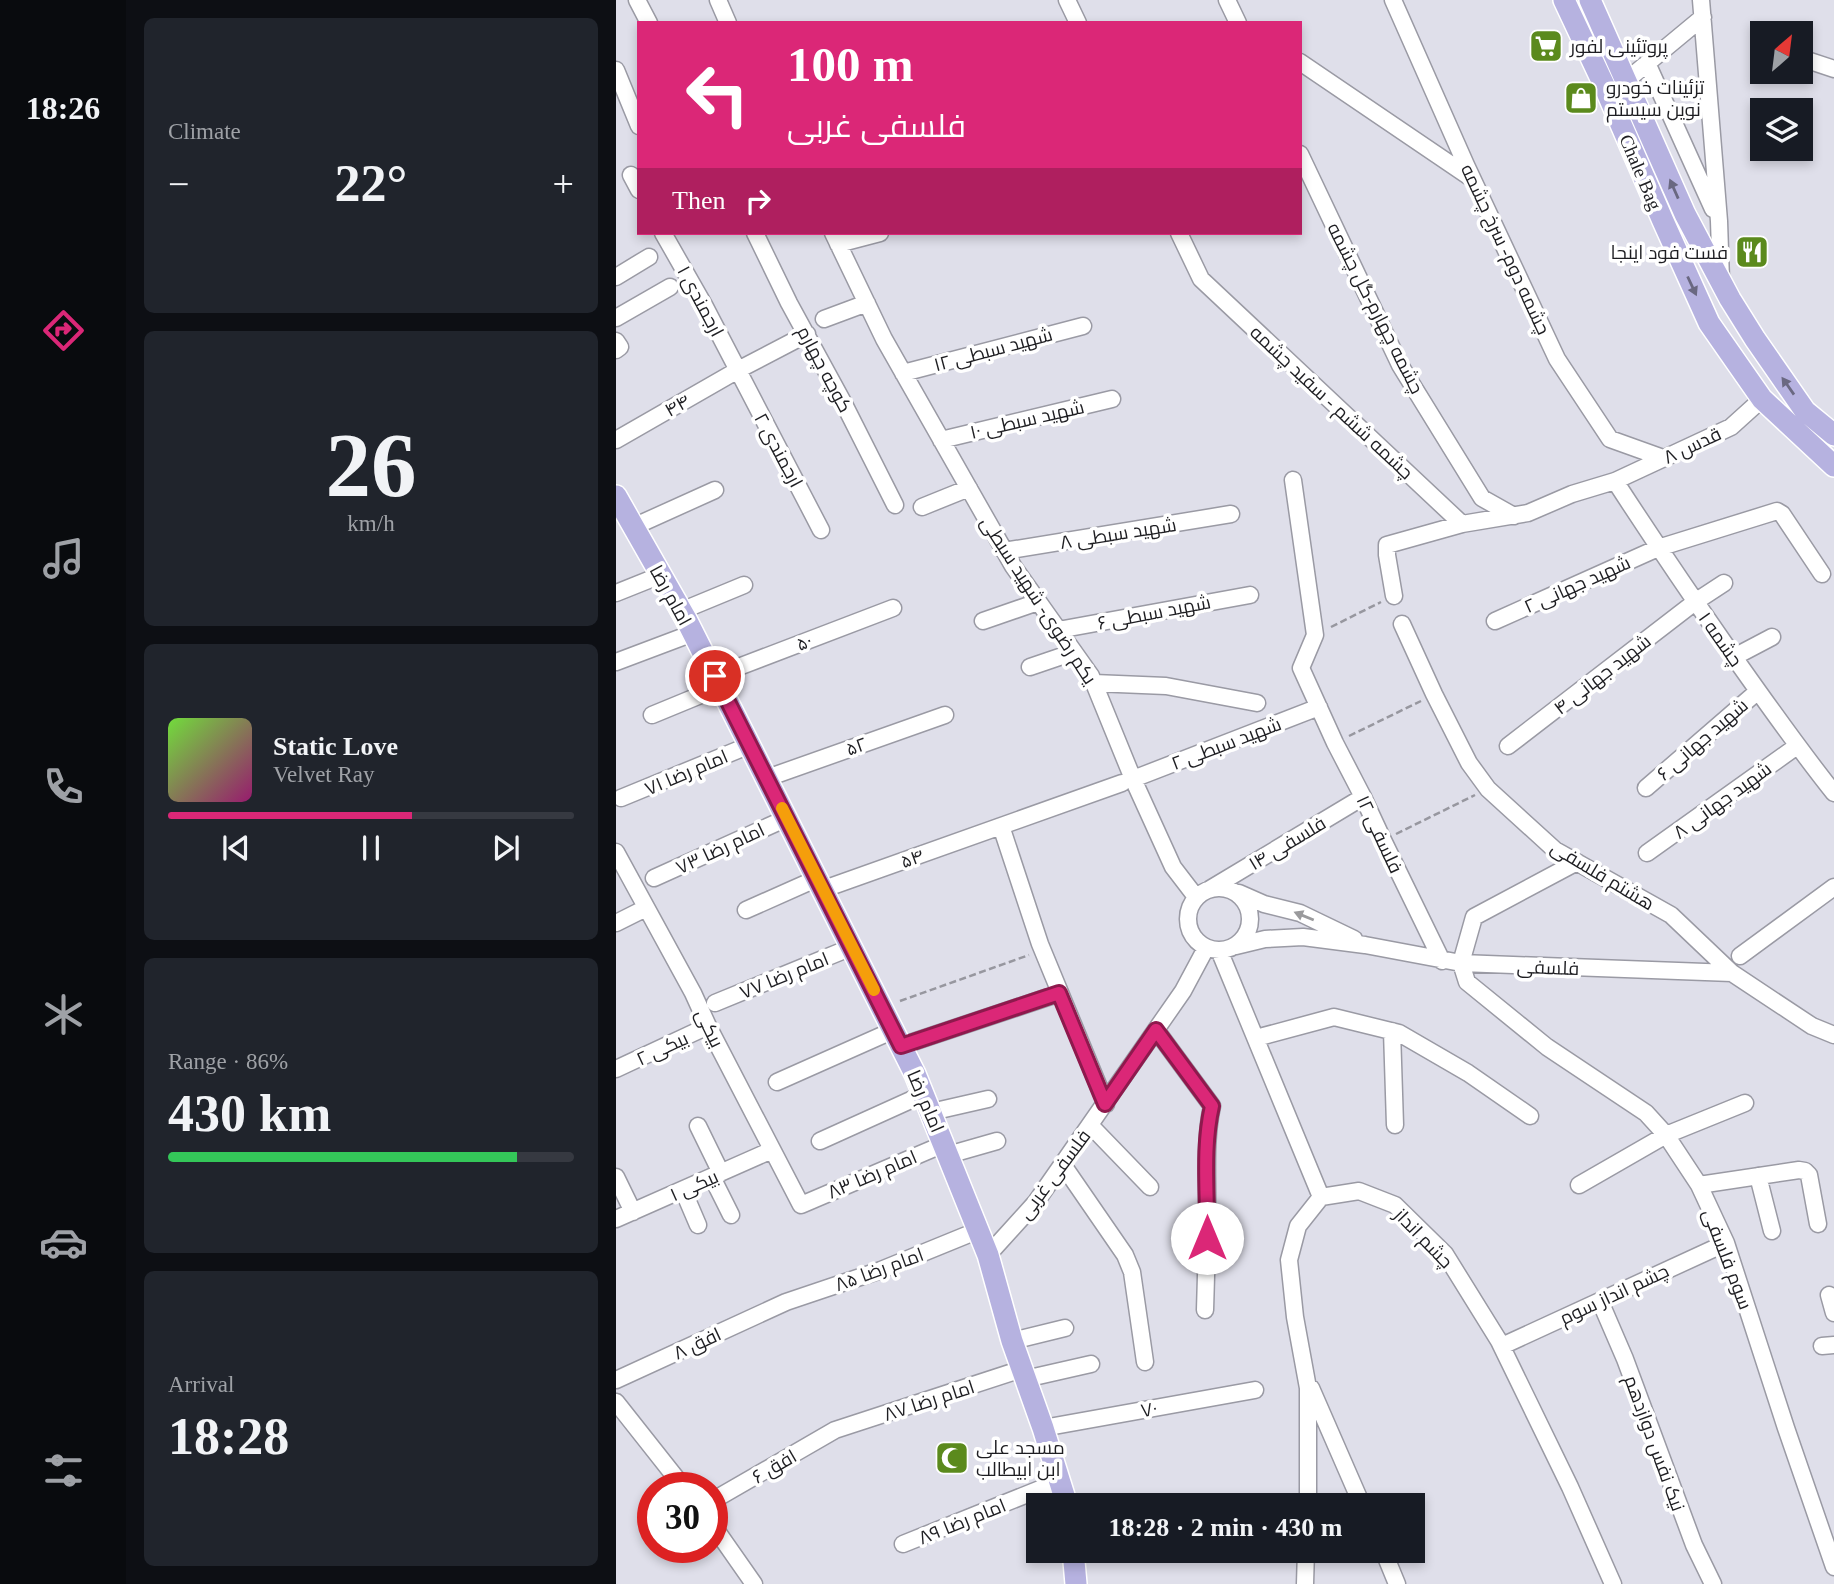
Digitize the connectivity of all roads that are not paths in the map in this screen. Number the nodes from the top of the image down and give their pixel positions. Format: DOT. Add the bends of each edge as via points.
graph roads {
  1 [pos="637,0"];
  2 [pos="718,0"];
  3 [pos="1067,0"];
  4 [pos="1227,0"];
  5 [pos="1392,0"];
  6 [pos="1564,0"];
  7 [pos="1590,0"];
  8 [pos="1702,0"];
  9 [pos="1703,17"];
  10 [pos="648,21"];
  11 [pos="727,21"];
  12 [pos="1077,21"];
  13 [pos="1239,21"];
  14 [pos="1813,62"];
  15 [pos="1302,63"];
  16 [pos="1647,64"];
  17 [pos="1834,69"];
  18 [pos="616,71"];
  19 [pos="1627,80"];
  20 [pos="637,121"];
  21 [pos="1302,158"];
  22 [pos="1473,179"];
  23 [pos="1719,220"];
  24 [pos="664,235"];
  25 [pos="756,235"];
  26 [pos="862,235"];
  27 [pos="1180,235"];
  28 [pos="835,238"];
  29 [pos="649,257"];
  30 [pos="616,277"];
  31 [pos="1721,282"];
  32 [pos="670,287"];
  33 [pos="867,303"];
  34 [pos="616,318"];
  35 [pos="824,319"];
  36 [pos="1083,326"];
  37 [pos="807,334"];
  38 [pos="616,341"];
  39 [pos="616,350"];
  40 [pos="737,370"];
  41 [pos="903,373"];
  42 [pos="1762,398"];
  43 [pos="1112,399"];
  44 [pos="1834,435"];
  45 [pos="616,440"];
  46 [pos="941,440"];
  47 [pos="1663,458"];
  48 [pos="1834,466"];
  49 [pos="1293,480"];
  50 [pos="1615,481"];
  51 [pos="969,488"];
  52 [pos="715,490"];
  53 [pos="616,496"];
  54 [pos="895,505"];
  55 [pos="922,507"];
  56 [pos="1231,514"];
  57 [pos="1514,516"];
  58 [pos="1462,524"];
  59 [pos="633,527"];
  60 [pos="821,530"];
  61 [pos="1658,548"];
  62 [pos="1004,551"];
  63 [pos="1822,574"];
  64 [pos="661,575"];
  65 [pos="1724,583"];
  66 [pos="744,585"];
  67 [pos="616,593"];
  68 [pos="1250,594"];
  69 [pos="1394,596"];
  70 [pos="1038,602"];
  71 [pos="1695,602"];
  72 [pos="893,608"];
  73 [pos="681,611"];
  74 [pos="984,621"];
  75 [pos="1495,621"];
  76 [pos="1402,624"];
  77 [pos="1058,630"];
  78 [pos="693,633"];
  79 [pos="1772,637"];
  80 [pos="1074,652"];
  81 [pos="1734,657"];
  82 [pos="616,662"];
  83 [pos="1030,667"];
  84 [pos="718,682"];
  85 [pos="1094,683"];
  86 [pos="1758,691"];
  87 [pos="1257,702"];
  88 [pos="1319,707"];
  89 [pos="652,715"];
  90 [pos="945,715"];
  91 [pos="750,745"];
  92 [pos="1507,746"];
  93 [pos="1797,746"];
  94 [pos="767,778"];
  95 [pos="1128,781"];
  96 [pos="1646,788"];
  97 [pos="1834,793"];
  98 [pos="1363,797"];
  99 [pos="621,799"];
  100 [pos="787,817"];
  101 [pos="1001,826"];
  102 [pos="616,852"];
  103 [pos="1647,853"];
  104 [pos="1577,862"];
  105 [pos="654,878"];
  106 [pos="821,884"];
  107 [pos="1834,887"];
  108 [pos="1233,891"];
  109 [pos="1203,893"];
  110 [pos="646,908"];
  111 [pos="746,910"];
  112 [pos="616,923"];
  113 [pos="1365,945"];
  114 [pos="1236,946"];
  115 [pos="852,947"];
  116 [pos="1212,949"];
  117 [pos="1740,956"];
  118 [pos="1442,961"];
  119 [pos="1461,963"];
  120 [pos="1732,973"];
  121 [pos="1059,993"];
  122 [pos="715,1003"];
  123 [pos="708,1027"];
  124 [pos="1156,1030"];
  125 [pos="1392,1031"];
  126 [pos="1834,1035"];
  127 [pos="897,1038"];
  128 [pos="1256,1038"];
  129 [pos="616,1069"];
  130 [pos="777,1082"];
  131 [pos="988,1099"];
  132 [pos="927,1103"];
  133 [pos="1745,1103"];
  134 [pos="1105,1104"];
  135 [pos="1530,1116"];
  136 [pos="1090,1125"];
  137 [pos="1395,1125"];
  138 [pos="698,1126"];
  139 [pos="1666,1135"];
  140 [pos="820,1141"];
  141 [pos="998,1141"];
  142 [pos="946,1149"];
  143 [pos="772,1150"];
  144 [pos="1063,1165"];
  145 [pos="716,1175"];
  146 [pos="1758,1176"];
  147 [pos="616,1177"];
  148 [pos="1579,1185"];
  149 [pos="1699,1185"];
  150 [pos="1150,1187"];
  151 [pos="683,1190"];
  152 [pos="1321,1197"];
  153 [pos="801,1205"];
  154 [pos="633,1212"];
  155 [pos="731,1215"];
  156 [pos="616,1219"];
  157 [pos="1818,1224"];
  158 [pos="698,1225"];
  159 [pos="979,1230"];
  160 [pos="1772,1231"];
  161 [pos="1726,1243"];
  162 [pos="989,1255"];
  163 [pos="1829,1295"];
  164 [pos="1600,1301"];
  165 [pos="778,1306"];
  166 [pos="1205,1310"];
  167 [pos="1834,1313"];
  168 [pos="1065,1328"];
  169 [pos="1012,1341"];
  170 [pos="1502,1346"];
  171 [pos="1145,1362"];
  172 [pos="1091,1364"];
  173 [pos="1024,1374"];
  174 [pos="1306,1376"];
  175 [pos="616,1380"];
  176 [pos="1255,1390"];
  177 [pos="616,1402"];
  178 [pos="1043,1428"];
  179 [pos="835,1430"];
  180 [pos="671,1472"];
  181 [pos="1060,1481"];
  182 [pos="728,1492"];
  183 [pos="1064,1493"];
  184 [pos="1308,1493"];
  185 [pos="1358,1493"];
  186 [pos="903,1545"];
  187 [pos="728,1547"];
  188 [pos="1074,1563"];
  189 [pos="1306,1563"];
  190 [pos="1388,1563"];
  191 [pos="1834,1567"];
  192 [pos="754,1584"];
  193 [pos="1076,1584"];
  194 [pos="1305,1584"];
  195 [pos="1397,1584"];
  196 [pos="1613,1584"];
  197 [pos="1713,1584"];
  1 -- 10 [label="street"];
  2 -- 11 [label="street"];
  3 -- 12 [label="street"];
  4 -- 13 [label="street"];
  5 -- 22 [label="street, چشمه دوم- سرخ چشمه"];
  6 -- 42 [label="main road, Chale Bag, one-way" via="1709,323"];
  7 -- 19 [label="main road, Chale Bag"];
  8 -- 9 [label="street"];
  9 -- 16 [label="street"];
  9 -- 23 [label="street"];
  14 -- 17 [label="street"];
  15 -- 22 [label="street"];
  16 -- 19 [label="street"];
  16 -- 23 [label="street"];
  18 -- 20 [label="street"];
  31 -- 19 [label="main road, Chale Bag, one-way" via="1685,214"];
  21 -- 57 [label="street, چشمه چهارم-گل چشمه" via="1400,365 1482,498"];
  22 -- 47 [label="street, چشمه دوم- سرخ چشمه" via="1557,359 1610,439"];
  23 -- 31 [label="street"];
  24 -- 40 [label="street, ۱ ارجمندی"];
  25 -- 37 [label="street, کوچه چهارم"];
  26 -- 28 [label="street"];
  27 -- 58 [label="street, چشمه ششم - سفید چشمه" via="1201,279"];
  28 -- 33 [label="street, یکم رضوی- شهید سبطی"];
  29 -- 30 [label="street"];
  44 -- 31 [label="main road, Chale Bag, one-way" via="1805,411"];
  32 -- 34 [label="street"];
  33 -- 35 [label="street"];
  33 -- 41 [label="street, یکم رضوی- شهید سبطی"];
  36 -- 41 [label="street, ۱۲ شهید سبطی"];
  37 -- 40 [label="street, ۴۴"];
  37 -- 54 [label="street, کوچه چهارم"];
  38 -- 39 [label="street" via="620,347"];
  40 -- 45 [label="street, ۴۴"];
  40 -- 60 [label="street, ۲ ارجمندی"];
  41 -- 46 [label="street, یکم رضوی- شهید سبطی"];
  42 -- 47 [label="street, قدس ۸" via="1731,427"];
  42 -- 48 [label="main road, Chale Bag"];
  43 -- 46 [label="street, ۱۰ شهید سبطی"];
  46 -- 51 [label="street, یکم رضوی- شهید سبطی"];
  47 -- 50 [label="street, قدس ۸"];
  49 -- 88 [label="street, ۱۲ فلسفی" via="1315,635 1301,668"];
  50 -- 57 [label="street, قدس ۸"];
  50 -- 61 [label="street, چشمه ۱"];
  51 -- 55 [label="street"];
  51 -- 62 [label="street, یکم رضوی- شهید سبطی"];
  52 -- 59 [label="street"];
  53 -- 59 [label="main road, امام رضا"];
  56 -- 62 [label="street, ۸ شهید سبطی"];
  57 -- 58 [label="street"];
  58 -- 69 [label="street" via="1387,545"];
  59 -- 64 [label="main road, امام رضا"];
  61 -- 63 [label="street, ۲ شهید جهانی" via="1777,511"];
  61 -- 71 [label="street, چشمه ۱"];
  61 -- 75 [label="street, ۲ شهید جهانی"];
  62 -- 70 [label="street, یکم رضوی- شهید سبطی"];
  64 -- 67 [label="street"];
  64 -- 73 [label="main road, امام رضا"];
  65 -- 71 [label="street, ۴ شهید جهانی"];
  66 -- 73 [label="street"];
  68 -- 77 [label="street, ۶ شهید سبطی"];
  70 -- 74 [label="street"];
  70 -- 77 [label="street, یکم رضوی- شهید سبطی"];
  71 -- 81 [label="street, چشمه ۱"];
  71 -- 92 [label="street, ۴ شهید جهانی"];
  72 -- 84 [label="street, ۵۰"];
  73 -- 78 [label="main road, امام رضا"];
  76 -- 104 [label="street, هشتم فلسفی" via="1469,763 1488,789 1555,850"];
  77 -- 80 [label="street, یکم رضوی- شهید سبطی"];
  78 -- 82 [label="street"];
  78 -- 84 [label="main road, امام رضا"];
  79 -- 81 [label="street"];
  80 -- 83 [label="street"];
  80 -- 85 [label="street, یکم رضوی- شهید سبطی"];
  81 -- 86 [label="street, چشمه ۱"];
  84 -- 89 [label="street, ۵۰"];
  84 -- 91 [label="main road, امام رضا"];
  85 -- 87 [label="street" via="1166,686"];
  85 -- 95 [label="street, یکم رضوی- شهید سبطی"];
  86 -- 93 [label="street, چشمه ۱"];
  86 -- 96 [label="street, ۶ شهید جهانی"];
  88 -- 95 [label="street, ۲ شهید سبطی"];
  88 -- 98 [label="street, ۱۲ فلسفی"];
  90 -- 94 [label="street, ۵۲"];
  91 -- 94 [label="main road, امام رضا"];
  91 -- 99 [label="street, امام رضا ۷۱"];
  93 -- 97 [label="street, چشمه ۱"];
  93 -- 103 [label="street, ۸ شهید جهانی"];
  94 -- 100 [label="main road, امام رضا"];
  95 -- 101 [label="street, ۲ شهید سبطی"];
  95 -- 109 [label="street, یکم رضوی- شهید سبطی" via="1173,867"];
  98 -- 109 [label="street, ۱۴ فلسفی"];
  98 -- 118 [label="street, ۱۲ فلسفی"];
  100 -- 105 [label="street, امام رضا ۷۳"];
  100 -- 106 [label="main road, امام رضا"];
  101 -- 106 [label="street, ۵۴"];
  101 -- 121 [label="street"];
  102 -- 110 [label="street, بیکی"];
  104 -- 119 [label="street" via="1474,917"];
  104 -- 120 [label="street, هشتم فلسفی" via="1671,915"];
  106 -- 111 [label="street, ۵۴"];
  106 -- 115 [label="main road, امام رضا"];
  107 -- 117 [label="street"];
  108 -- 109 [label="street"];
  113 -- 108 [label="street, one-way" via="1300,913"];
  108 -- 114 [label="street" via="1248,906 1251,919 1248,933"];
  109 -- 116 [label="street" via="1189,911 1189,928 1195,940"];
  110 -- 112 [label="street"];
  110 -- 123 [label="street, بیکی"];
  113 -- 114 [label="street" via="1303,937"];
  113 -- 118 [label="street, فلسفی"];
  114 -- 116 [label="street"];
  115 -- 122 [label="street, امام رضا ۷۷"];
  115 -- 127 [label="main road, امام رضا"];
  116 -- 124 [label="street, فلسفی غربی"];
  116 -- 128 [label="street"];
  118 -- 119 [label="street, فلسفی"];
  119 -- 120 [label="street, فلسفی"];
  119 -- 139 [label="street, سوم فلسفی" via="1467,982 1547,1046 1646,1113"];
  120 -- 126 [label="street, هشتم فلسفی" via="1812,1026"];
  121 -- 127 [label="street"];
  121 -- 134 [label="street"];
  123 -- 129 [label="street, ۲ بیکی"];
  123 -- 143 [label="street, بیکی"];
  124 -- 134 [label="street, فلسفی غربی"];
  124 -- 166 [label="street" via="1212,1106 1206,1157"];
  125 -- 128 [label="street" via="1334,1017"];
  125 -- 135 [label="street" via="1468,1073"];
  125 -- 137 [label="street"];
  127 -- 130 [label="street"];
  127 -- 132 [label="main road, امام رضا"];
  128 -- 152 [label="street"];
  131 -- 132 [label="street"];
  132 -- 140 [label="street"];
  132 -- 142 [label="main road, امام رضا"];
  133 -- 139 [label="street"];
  134 -- 136 [label="street, فلسفی غربی"];
  136 -- 144 [label="street, فلسفی غربی"];
  136 -- 150 [label="street"];
  138 -- 145 [label="street"];
  139 -- 148 [label="street"];
  139 -- 149 [label="street, سوم فلسفی"];
  141 -- 142 [label="street, امام رضا ۸۳"];
  142 -- 153 [label="street, امام رضا ۸۳"];
  142 -- 159 [label="main road, امام رضا"];
  143 -- 145 [label="street, ۱ بیکی"];
  143 -- 153 [label="street, بیکی"];
  144 -- 162 [label="street, فلسفی غربی"];
  144 -- 171 [label="street" via="1125,1255 1132,1272"];
  145 -- 151 [label="street, ۱ بیکی"];
  145 -- 155 [label="street"];
  146 -- 149 [label="street"];
  146 -- 157 [label="street" via="1805,1171"];
  146 -- 160 [label="street"];
  147 -- 154 [label="street"];
  149 -- 161 [label="street, سوم فلسفی"];
  151 -- 154 [label="street, ۱ بیکی"];
  151 -- 158 [label="street"];
  152 -- 170 [label="street, چشم انداز" via="1359,1191 1395,1205 1446,1254"];
  152 -- 174 [label="street" via="1298,1226 1289,1260"];
  154 -- 156 [label="street, ۱ بیکی"];
  159 -- 162 [label="main road, امام رضا"];
  159 -- 165 [label="street, امام رضا ۸۵"];
  161 -- 164 [label="street, چشم انداز سوم"];
  161 -- 191 [label="street, سوم فلسفی"];
  162 -- 169 [label="main road, امام رضا"];
  163 -- 167 [label="street"];
  164 -- 170 [label="street, چشم انداز سوم"];
  164 -- 197 [label="street, نیک نفس دوازدهم"];
  165 -- 175 [label="street, افق ۸"];
  168 -- 169 [label="street"];
  169 -- 173 [label="main road, امام رضا"];
  170 -- 196 [label="street, چشم انداز"];
  172 -- 173 [label="street, امام رضا ۸۷"];
  173 -- 178 [label="main road, امام رضا"];
  173 -- 179 [label="street, امام رضا ۸۷"];
  174 -- 184 [label="street"];
  174 -- 185 [label="street"];
  176 -- 178 [label="street, ۷۰"];
  177 -- 180 [label="street"];
  178 -- 181 [label="main road, امام رضا"];
  179 -- 182 [label="street, افق ۶"];
  181 -- 183 [label="main road, امام رضا"];
  181 -- 186 [label="street, امام رضا ۸۹"];
  187 -- 192 [label="street"];
  188 -- 193 [label="main road"];
  189 -- 194 [label="street"];
  190 -- 195 [label="street"];
}
